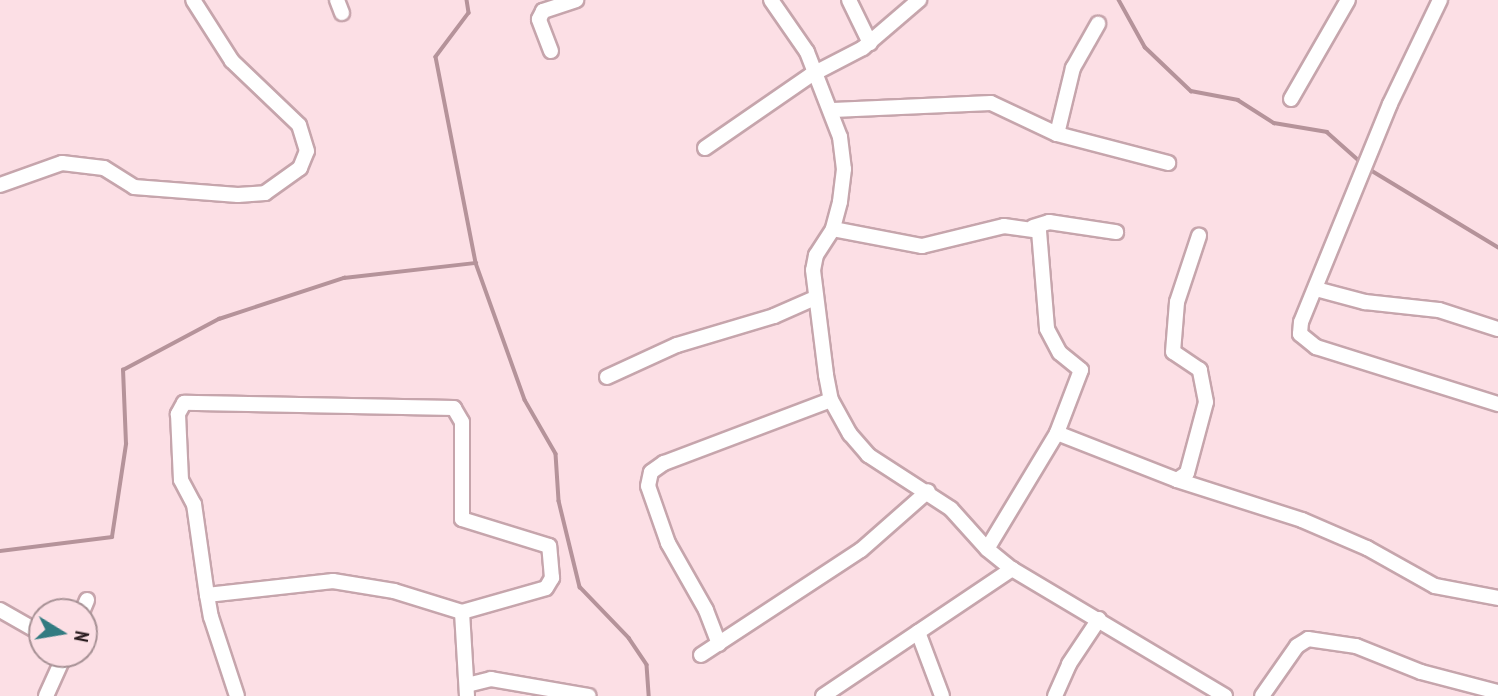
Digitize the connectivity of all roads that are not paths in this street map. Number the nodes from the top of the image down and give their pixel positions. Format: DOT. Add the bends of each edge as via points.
graph roads {
  1 [pos="193,0"];
  2 [pos="576,0"];
  3 [pos="771,0"];
  4 [pos="849,0"];
  5 [pos="919,0"];
  6 [pos="1348,0"];
  7 [pos="1440,0"];
  8 [pos="1098,24"];
  9 [pos="870,43"];
  10 [pos="551,51"];
  11 [pos="814,74"];
  12 [pos="1291,99"];
  13 [pos="833,110"];
  14 [pos="1057,134"];
  15 [pos="705,148"];
  16 [pos="1168,163"];
  17 [pos="0,185"];
  18 [pos="1033,227"];
  19 [pos="833,229"];
  20 [pos="1116,232"];
  21 [pos="1199,236"];
  22 [pos="1317,289"];
  23 [pos="815,298"];
  24 [pos="1498,329"];
  25 [pos="607,377"];
  26 [pos="831,400"];
  27 [pos="1498,404"];
  28 [pos="1057,433"];
  29 [pos="1177,480"];
  30 [pos="928,491"];
  31 [pos="987,549"];
  32 [pos="1012,569"];
  33 [pos="207,595"];
  34 [pos="1498,598"];
  35 [pos="0,610"];
  36 [pos="461,612"];
  37 [pos="1099,619"];
  38 [pos="28,626"];
  39 [pos="918,632"];
  40 [pos="719,644"];
  41 [pos="701,655"];
  42 [pos="59,668"];
  43 [pos="467,690"];
  44 [pos="1498,692"];
  45 [pos="46,696"];
  46 [pos="237,696"];
  47 [pos="589,696"];
  48 [pos="822,696"];
  49 [pos="942,696"];
  50 [pos="1055,696"];
  51 [pos="1225,696"];
  52 [pos="1262,696"];
  1 -- 17 [label="street" via="232,61 299,125 307,151 300,168 265,193 238,195 134,187 104,168 62,163"];
  2 -- 10 [label="street" via="543,11 539,19"];
  3 -- 11 [label="street" via="807,52"];
  4 -- 9 [label="street"];
  5 -- 9 [label="street"];
  6 -- 12 [label="street"];
  7 -- 22 [label="street" via="1390,104"];
  8 -- 14 [label="street" via="1070,76"];
  9 -- 11 [label="street"];
  11 -- 13 [label="street"];
  11 -- 15 [label="street"];
  13 -- 14 [label="street" via="991,103"];
  13 -- 19 [label="street" via="844,169"];
  14 -- 16 [label="street"];
  18 -- 19 [label="street" via="995,228 922,246"];
  18 -- 20 [label="street" via="1049,222"];
  18 -- 28 [label="street" via="1041,239 1041,293 1047,329 1060,353 1081,370"];
  19 -- 23 [label="street" via="816,255"];
  21 -- 29 [label="street" via="1177,302 1173,352 1200,370 1206,402 1186,472"];
  22 -- 24 [label="street" via="1365,302 1439,310"];
  22 -- 27 [label="street" via="1301,321 1300,334 1306,342"];
  23 -- 25 [label="street" via="774,316 677,345"];
  23 -- 26 [label="street"];
  26 -- 30 [label="street" via="850,434 868,454"];
  26 -- 40 [label="street" via="651,472 648,486 668,543 706,610"];
  28 -- 29 [label="street"];
  28 -- 31 [label="street"];
  29 -- 34 [label="street" via="1302,520 1367,548 1435,586"];
  30 -- 31 [label="street"];
  30 -- 40 [label="street" via="861,550"];
  31 -- 32 [label="street"];
  32 -- 37 [label="street"];
  32 -- 39 [label="street"];
  33 -- 36 [label="street" via="333,581 394,591"];
  33 -- 36 [label="street" via="194,504 181,480 178,414 184,403 341,403 409,410 443,404 454,408 462,422 462,519 544,543 551,553 552,578 546,587"];
  33 -- 46 [label="street"];
  35 -- 38 [label="street"];
  36 -- 43 [label="street"];
  37 -- 50 [label="street" via="1069,664"];
  37 -- 51 [label="street"];
  39 -- 48 [label="street"];
  39 -- 49 [label="street"];
  40 -- 41 [label="street"];
  42 -- 45 [label="street"];
  43 -- 47 [label="street" via="491,679"];
  44 -- 52 [label="street" via="1421,672 1356,646 1308,639 1297,646"];
}
